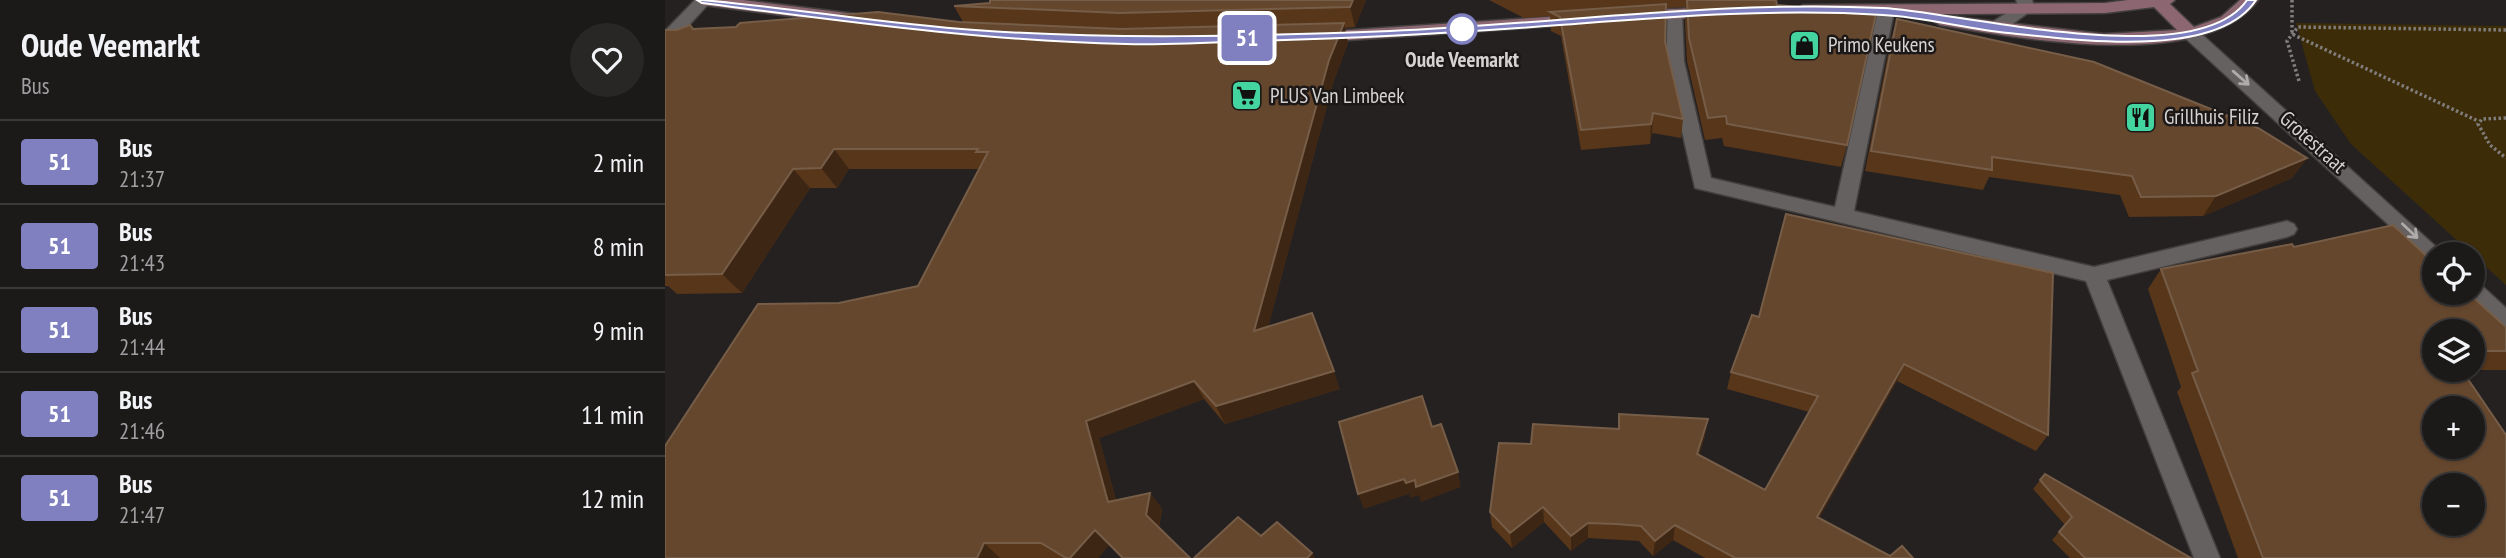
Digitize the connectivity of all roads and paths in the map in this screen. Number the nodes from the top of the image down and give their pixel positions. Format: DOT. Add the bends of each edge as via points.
graph roads {
  1 [pos="703,0"];
  2 [pos="2250,0"];
  3 [pos="2293,0"];
  4 [pos="2163,1"];
  5 [pos="2026,4"];
  6 [pos="1790,10"];
  7 [pos="1729,11"];
  8 [pos="1886,11"];
  9 [pos="1675,13"];
  10 [pos="1620,17"];
  11 [pos="1593,19"];
  12 [pos="877,22"];
  13 [pos="1995,28"];
  14 [pos="2506,30"];
  15 [pos="2190,33"];
  16 [pos="2292,34"];
  17 [pos="1303,37"];
  18 [pos="665,41"];
  19 [pos="2301,90"];
  20 [pos="2506,118"];
  21 [pos="2478,121"];
  22 [pos="2506,158"];
  23 [pos="1843,217"];
  24 [pos="2287,229"];
  25 [pos="2422,243"];
  26 [pos="2094,275"];
  27 [pos="2485,301"];
  28 [pos="2506,321"];
  29 [pos="2207,558"];
  1 -- 12 [label="street"];
  1 -- 18 [label="street"];
  2 -- 15 [label="street" via="2222,23"];
  3 -- 16 [label="path"];
  4 -- 5 [label="street" via="2105,8"];
  4 -- 15 [label="street"];
  5 -- 8 [label="street"];
  5 -- 13 [label="street"];
  6 -- 8 [label="street"];
  7 -- 9 [label="street"];
  8 -- 13 [label="street"];
  8 -- 23 [label="street"];
  9 -- 10 [label="street"];
  9 -- 23 [label="street" via="1675,61 1702,183"];
  11 -- 17 [label="street"];
  13 -- 15 [label="street" via="2122,40"];
  14 -- 16 [label="path" via="2298,27"];
  15 -- 25 [label="street, Grotestraat, one-way"];
  16 -- 19 [label="path" via="2287,41"];
  16 -- 21 [label="path"];
  20 -- 21 [label="path"];
  21 -- 22 [label="path" via="2490,145"];
  23 -- 26 [label="street"];
  24 -- 26 [label="street"];
  26 -- 29 [label="street"];
  27 -- 28 [label="street"];
}
